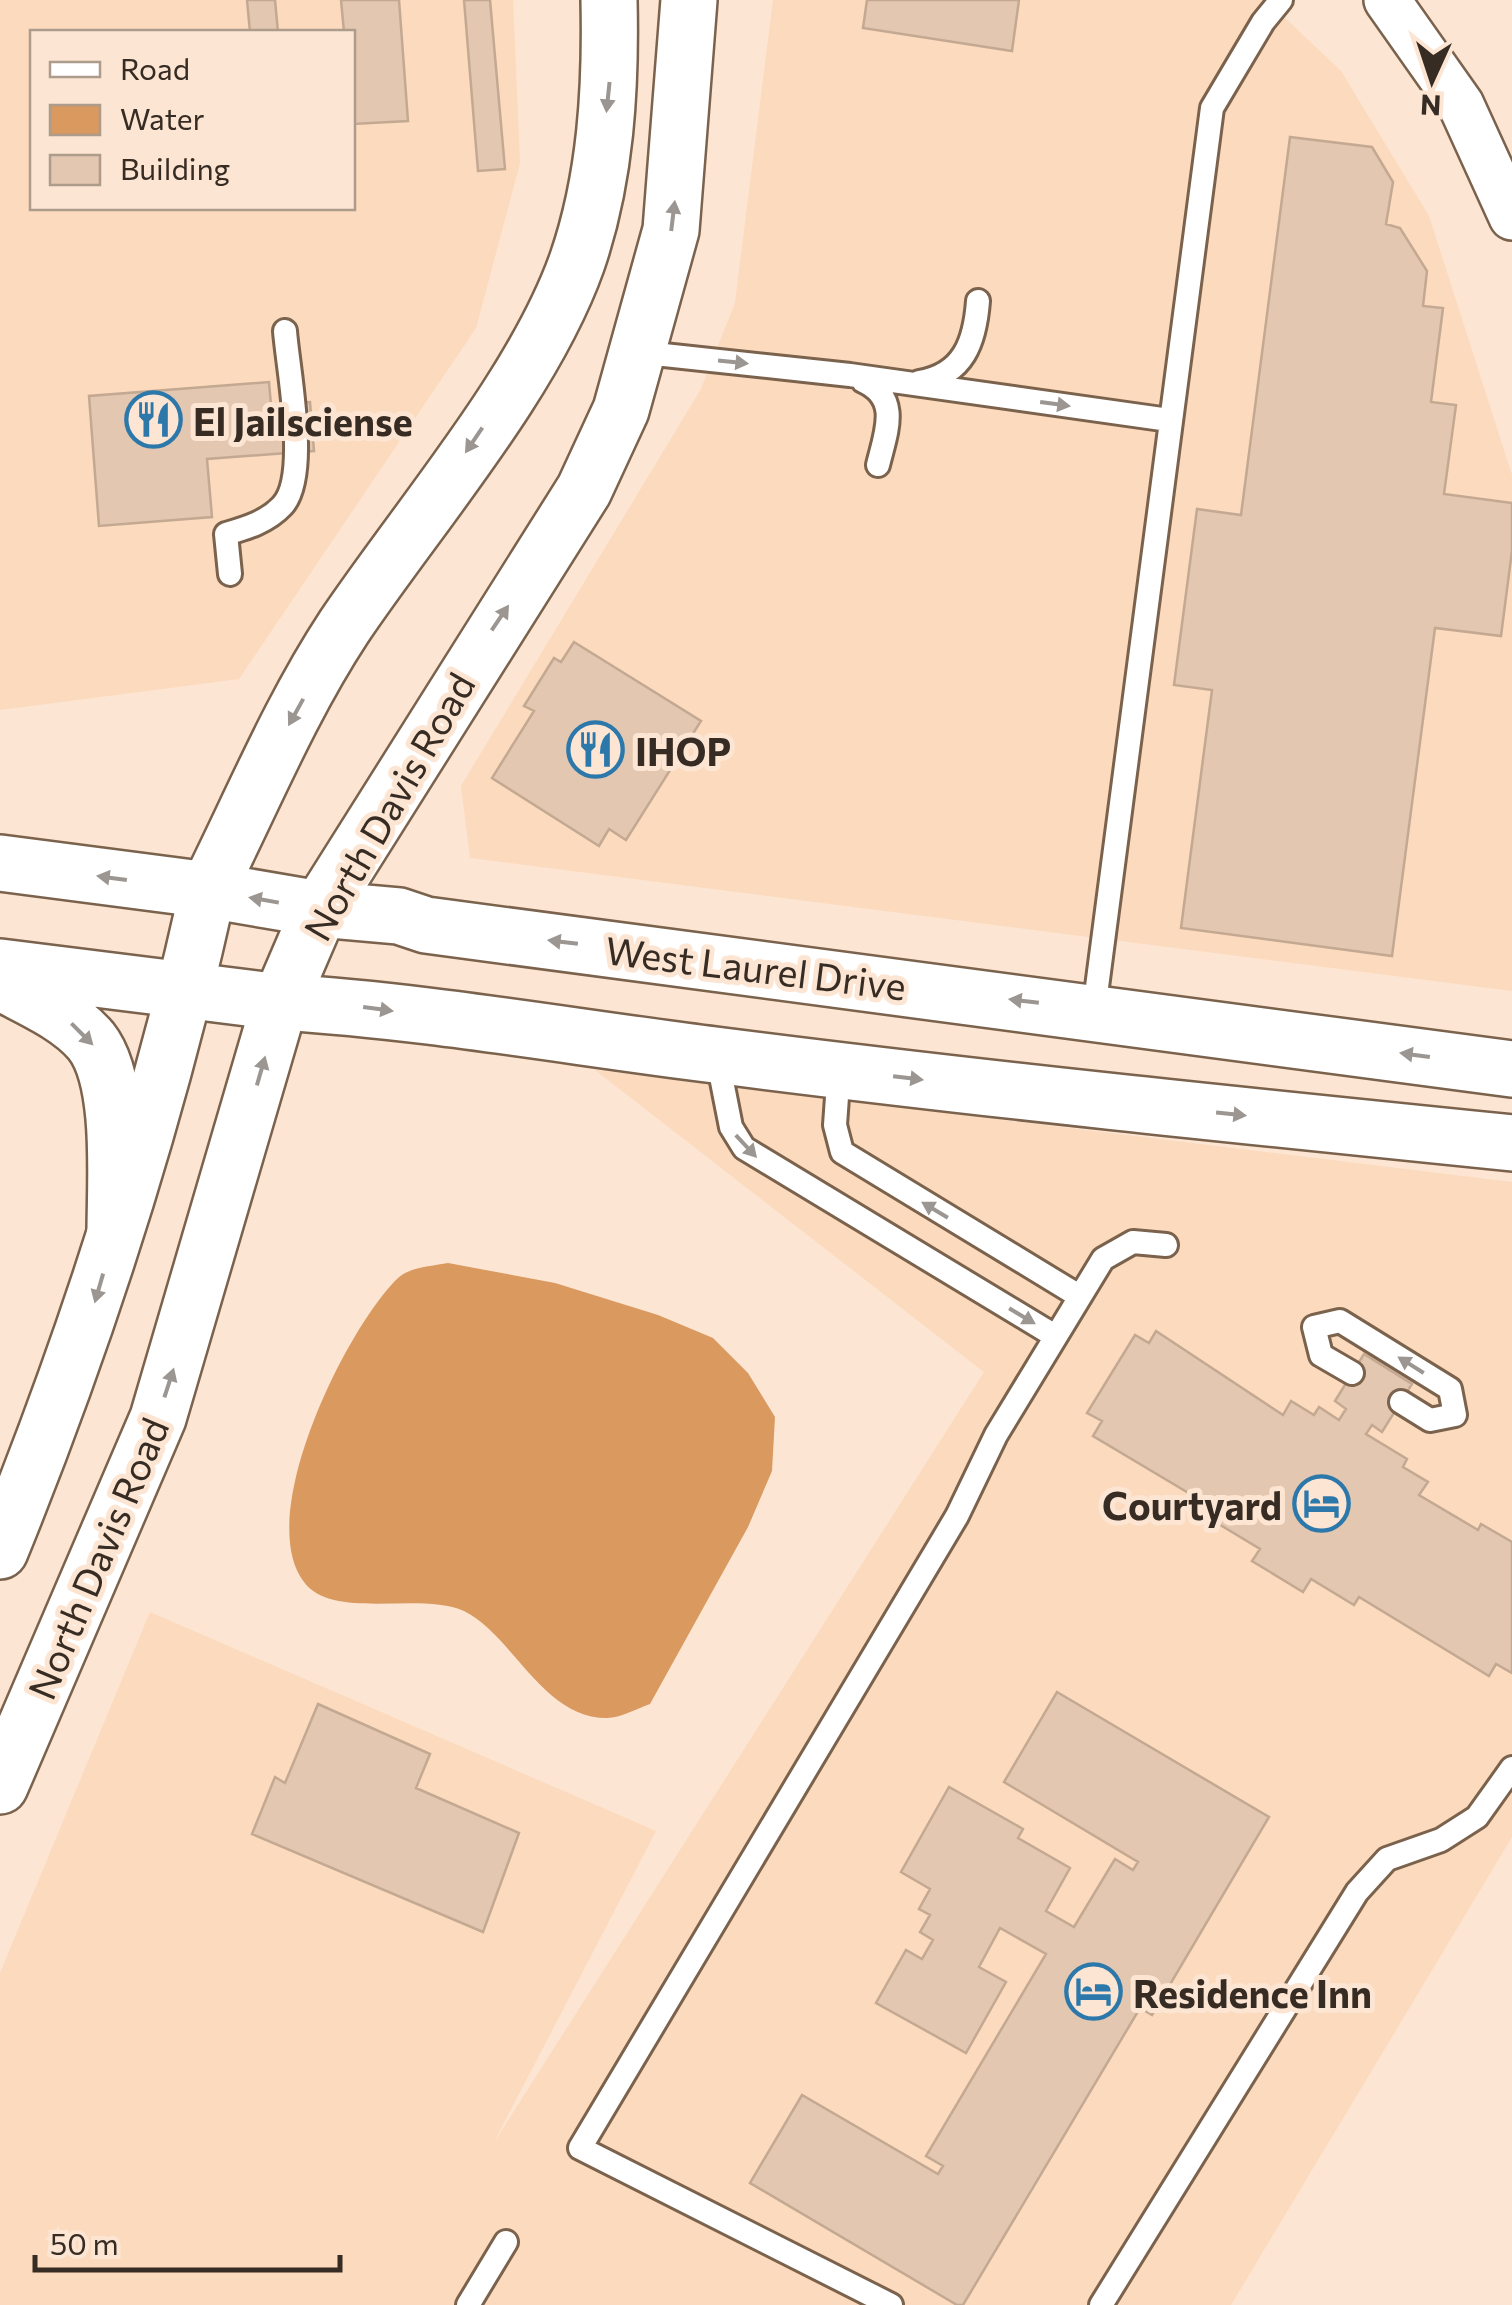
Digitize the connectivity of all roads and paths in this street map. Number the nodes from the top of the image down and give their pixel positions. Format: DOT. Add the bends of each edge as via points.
graph roads {
  1 [pos="608,0"];
  2 [pos="689,0"];
  3 [pos="1281,0"];
  4 [pos="1387,0"];
  5 [pos="1512,217"];
  6 [pos="978,300"];
  7 [pos="284,331"];
  8 [pos="636,352"];
  9 [pos="850,375"];
  10 [pos="911,384"];
  11 [pos="1169,420"];
  12 [pos="878,466"];
  13 [pos="230,574"];
  14 [pos="0,864"];
  15 [pos="208,890"];
  16 [pos="320,910"];
  17 [pos="0,967"];
  18 [pos="0,982"];
  19 [pos="186,990"];
  20 [pos="280,1002"];
  21 [pos="1094,1010"];
  22 [pos="716,1056"];
  23 [pos="1512,1069"];
  24 [pos="838,1070"];
  25 [pos="1512,1144"];
  26 [pos="115,1232"];
  27 [pos="1166,1245"];
  28 [pos="1079,1296"];
  29 [pos="1055,1336"];
  30 [pos="1352,1373"];
  31 [pos="1401,1402"];
  32 [pos="0,1551"];
  33 [pos="1512,1768"];
  34 [pos="0,1786"];
  35 [pos="506,2242"];
  36 [pos="468,2305"];
  37 [pos="891,2305"];
  38 [pos="1101,2305"];
  1 -- 15 [label="main road, one-way" via="611,70 597,188 576,265 530,360 342,630"];
  8 -- 2 [label="main road, North Davis Road, one-way" via="672,230"];
  3 -- 11 [label="lane" via="1212,108"];
  4 -- 5 [label="street" via="1461,105"];
  6 -- 10 [label="lane" via="976,329 962,361 936,380"];
  7 -- 13 [label="lane" via="295,481 281,508 226,534"];
  8 -- 9 [label="lane, one-way"];
  16 -- 8 [label="main road, North Davis Road, one-way" via="584,490 621,410"];
  9 -- 10 [label="lane"];
  9 -- 12 [label="lane" via="882,392 889,404"];
  10 -- 11 [label="lane, one-way"];
  11 -- 21 [label="lane"];
  15 -- 14 [label="main road, West Laurel Drive, one-way"];
  16 -- 15 [label="main road, West Laurel Drive, one-way"];
  15 -- 19 [label="main road"];
  16 -- 20 [label="main road, North Davis Road"];
  21 -- 16 [label="main road, West Laurel Drive, one-way"];
  17 -- 19 [label="main road"];
  18 -- 26 [label="main road, one-way" via="66,1019 93,1043 108,1081"];
  19 -- 20 [label="main road"];
  19 -- 26 [label="main road"];
  20 -- 22 [label="main road, one-way" via="354,1006"];
  34 -- 20 [label="main road, North Davis Road, one-way" via="158,1418"];
  23 -- 21 [label="main road, West Laurel Drive, one-way"];
  22 -- 24 [label="main road"];
  22 -- 29 [label="lane, one-way" via="731,1127 744,1148"];
  24 -- 25 [label="main road, one-way"];
  28 -- 24 [label="lane, one-way" via="842,1152 834,1126"];
  26 -- 32 [label="main road, one-way" via="86,1332"];
  27 -- 28 [label="lane" via="1133,1242 1113,1250"];
  28 -- 29 [label="lane"];
  29 -- 37 [label="lane" via="957,1516 580,2148"];
  31 -- 30 [label="lane, one-way" via="1430,1420 1455,1415 1450,1388 1340,1321 1314,1327 1321,1355"];
  33 -- 38 [label="lane" via="1477,1817 1441,1840 1387,1858 1356,1892"];
  35 -- 36 [label="lane"];
}
